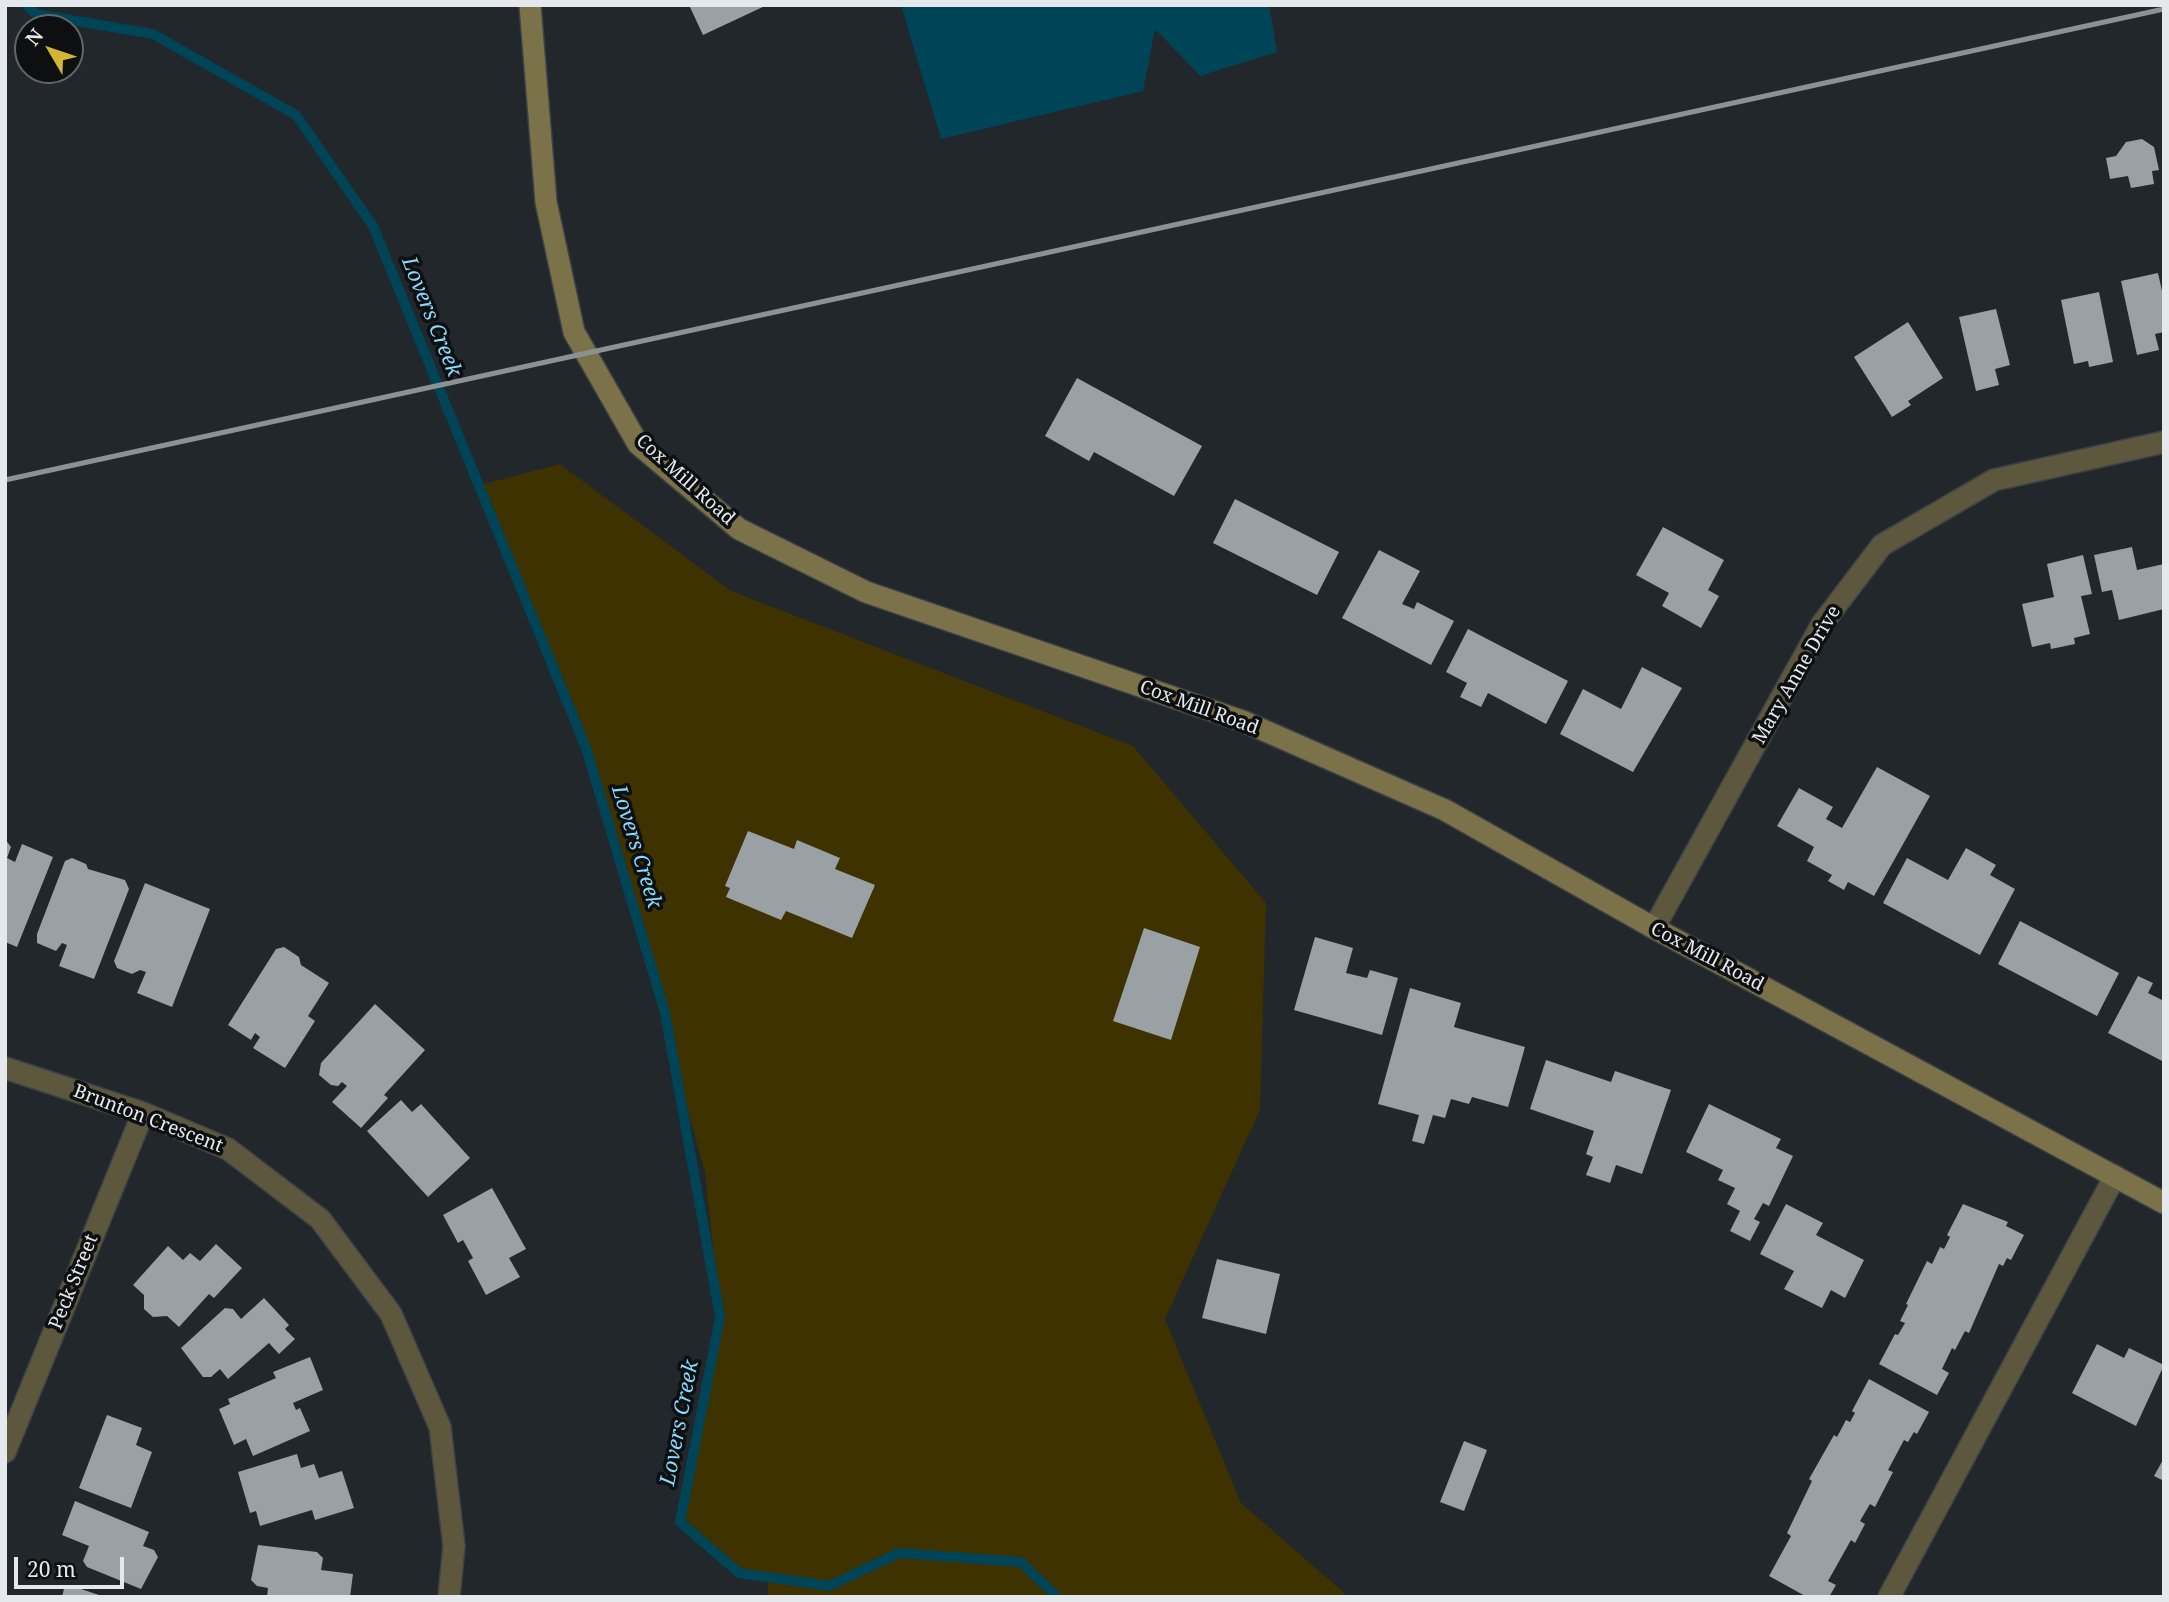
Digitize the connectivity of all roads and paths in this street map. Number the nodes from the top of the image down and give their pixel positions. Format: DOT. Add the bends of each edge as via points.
graph roads {
  1 [pos="530,5"];
  2 [pos="2164,442"];
  3 [pos="1654,928"];
  4 [pos="5,1068"];
  5 [pos="143,1113"];
  6 [pos="2115,1176"];
  7 [pos="2164,1203"];
  8 [pos="5,1452"];
  9 [pos="449,1597"];
  10 [pos="1889,1597"];
  1 -- 3 [label="street, Cox Mill Road" via="546,202 573,332 638,444 739,529 866,592 1245,722 1445,810"];
  2 -- 3 [label="street, Mary Anne Drive" via="1994,480 1882,545 1822,624"];
  3 -- 6 [label="street, Cox Mill Road"];
  4 -- 5 [label="street, Brunton Crescent"];
  5 -- 8 [label="street, Peck Street"];
  5 -- 9 [label="street, Brunton Crescent" via="228,1149 320,1219 391,1314 440,1427 454,1546"];
  6 -- 7 [label="street, Cox Mill Road"];
  6 -- 10 [label="street"];
}
